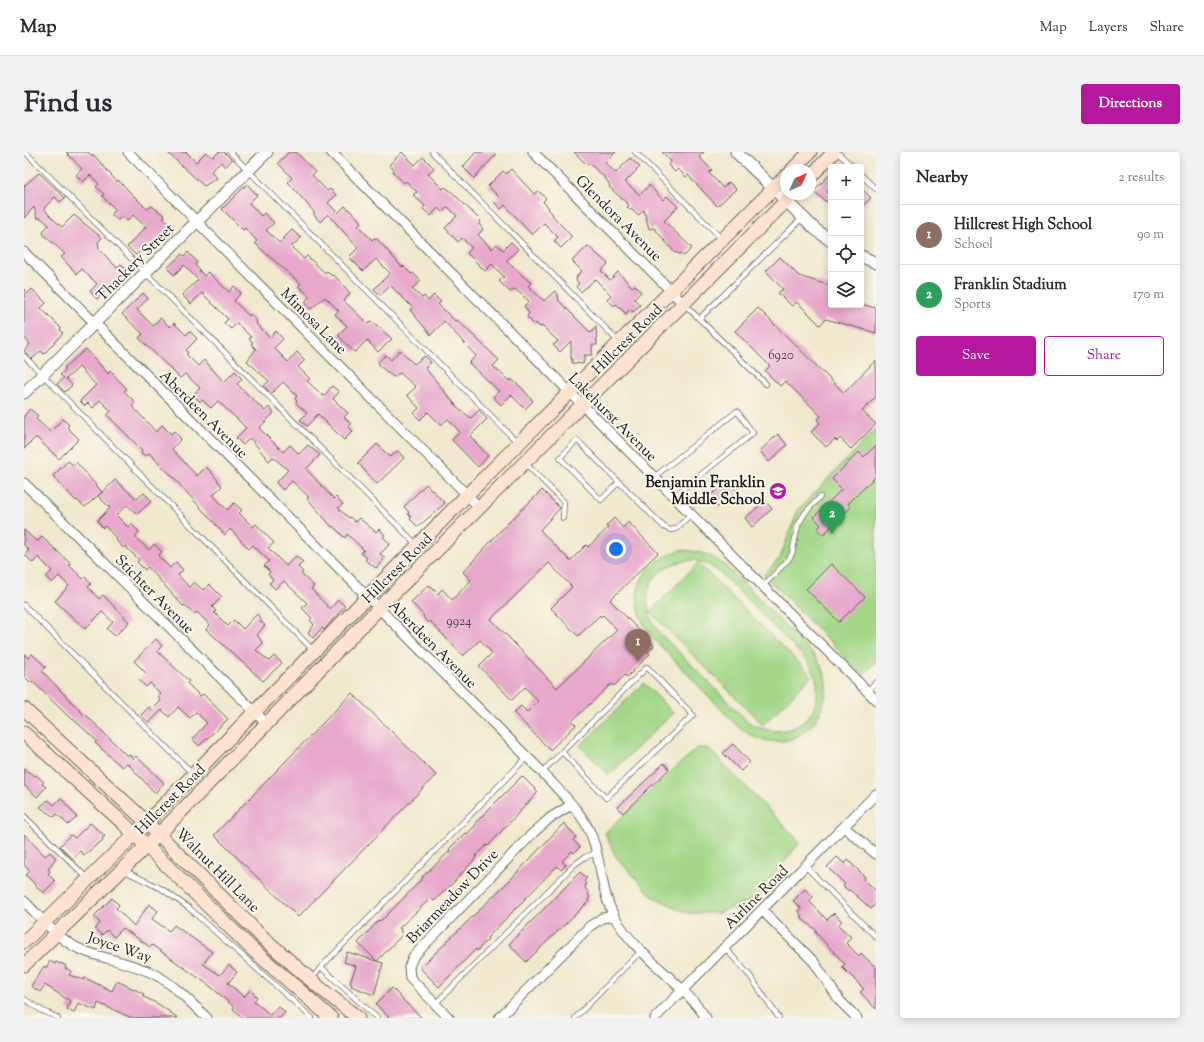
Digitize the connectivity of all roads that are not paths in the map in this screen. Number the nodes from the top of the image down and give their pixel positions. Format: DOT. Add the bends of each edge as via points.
graph roads {
  1 [pos="25,152"];
  2 [pos="128,152"];
  3 [pos="230,152"];
  4 [pos="267,152"];
  5 [pos="331,152"];
  6 [pos="432,152"];
  7 [pos="533,152"];
  8 [pos="635,152"];
  9 [pos="736,152"];
  10 [pos="810,152"];
  11 [pos="836,152"];
  12 [pos="798,164"];
  13 [pos="850,164"];
  14 [pos="248,170"];
  15 [pos="816,171"];
  16 [pos="864,178"];
  17 [pos="780,182"];
  18 [pos="876,189"];
  19 [pos="773,190"];
  20 [pos="780,194"];
  21 [pos="787,200"];
  22 [pos="790,200"];
  23 [pos="802,218"];
  24 [pos="196,222"];
  25 [pos="828,238"];
  26 [pos="723,240"];
  27 [pos="24,252"];
  28 [pos="864,257"];
  29 [pos="876,262"];
  30 [pos="144,273"];
  31 [pos="671,291"];
  32 [pos="684,304"];
  33 [pos="699,319"];
  34 [pos="94,323"];
  35 [pos="620,343"];
  36 [pos="24,356"];
  37 [pos="42,374"];
  38 [pos="766,384"];
  39 [pos="24,393"];
  40 [pos="570,394"];
  41 [pos="582,406"];
  42 [pos="519,445"];
  43 [pos="525,463"];
  44 [pos="654,477"];
  45 [pos="619,482"];
  46 [pos="24,483"];
  47 [pos="467,496"];
  48 [pos="673,496"];
  49 [pos="820,497"];
  50 [pos="480,508"];
  51 [pos="691,514"];
  52 [pos="563,518"];
  53 [pos="418,545"];
  54 [pos="763,586"];
  55 [pos="367,597"];
  56 [pos="24,605"];
  57 [pos="378,609"];
  58 [pos="314,651"];
  59 [pos="876,682"];
  60 [pos="867,691"];
  61 [pos="876,700"];
  62 [pos="24,709"];
  63 [pos="255,712"];
  64 [pos="267,724"];
  65 [pos="24,734"];
  66 [pos="562,752"];
  67 [pos="527,757"];
  68 [pos="542,772"];
  69 [pos="194,775"];
  70 [pos="876,794"];
  71 [pos="571,804"];
  72 [pos="24,816"];
  73 [pos="147,822"];
  74 [pos="844,827"];
  75 [pos="158,834"];
  76 [pos="134,835"];
  77 [pos="145,846"];
  78 [pos="597,854"];
  79 [pos="876,854"];
  80 [pos="805,866"];
  81 [pos="122,869"];
  82 [pos="89,880"];
  83 [pos="24,901"];
  84 [pos="762,910"];
  85 [pos="614,916"];
  86 [pos="45,922"];
  87 [pos="56,933"];
  88 [pos="876,938"];
  89 [pos="24,942"];
  90 [pos="725,948"];
  91 [pos="642,951"];
  92 [pos="24,965"];
  93 [pos="321,967"];
  94 [pos="312,980"];
  95 [pos="682,991"];
  96 [pos="24,999"];
  97 [pos="435,1004"];
  98 [pos="58,1018"];
  99 [pos="208,1018"];
  100 [pos="312,1018"];
  101 [pos="331,1018"];
  102 [pos="358,1018"];
  103 [pos="377,1018"];
  104 [pos="450,1018"];
  105 [pos="499,1018"];
  106 [pos="575,1018"];
  107 [pos="655,1018"];
  108 [pos="706,1018"];
  109 [pos="780,1018"];
  110 [pos="857,1018"];
  1 -- 30 [label="lane"];
  2 -- 24 [label="street, Mimosa Lane"];
  3 -- 14 [label="lane"];
  4 -- 14 [label="street, Thackery Street"];
  5 -- 40 [label="street, Lakehurst Avenue"];
  6 -- 35 [label="lane"];
  7 -- 31 [label="street, Glendora Avenue"];
  8 -- 26 [label="lane"];
  9 -- 19 [label="street"];
  10 -- 12 [label="main road"];
  11 -- 13 [label="lane"];
  11 -- 15 [label="main road"];
  14 -- 24 [label="street, Thackery Street"];
  14 -- 42 [label="lane"];
  16 -- 18 [label="lane"];
  17 -- 19 [label="main road, Hillcrest Road"];
  19 -- 20 [label="street"];
  19 -- 26 [label="main road, Hillcrest Road"];
  21 -- 32 [label="main road, Hillcrest Road"];
  22 -- 23 [label="street"];
  23 -- 25 [label="street"];
  23 -- 33 [label="lane"];
  24 -- 30 [label="street, Thackery Street"];
  24 -- 47 [label="street, Mimosa Lane"];
  26 -- 31 [label="main road, Hillcrest Road"];
  27 -- 34 [label="street, Aberdeen Avenue"];
  28 -- 29 [label="street"];
  30 -- 34 [label="street, Thackery Street"];
  30 -- 53 [label="lane"];
  31 -- 32 [label="street, Glendora Avenue"];
  31 -- 35 [label="main road, Hillcrest Road"];
  32 -- 33 [label="lane"];
  32 -- 41 [label="main road, Hillcrest Road"];
  33 -- 38 [label="lane"];
  34 -- 37 [label="street, Thackery Street"];
  34 -- 55 [label="street, Aberdeen Avenue"];
  35 -- 40 [label="main road, Hillcrest Road"];
  36 -- 37 [label="lane"];
  37 -- 39 [label="street, Thackery Street"];
  37 -- 58 [label="lane"];
  40 -- 41 [label="street, Lakehurst Avenue"];
  40 -- 42 [label="main road, Hillcrest Road"];
  41 -- 43 [label="main road, Hillcrest Road"];
  41 -- 44 [label="street, Lakehurst Avenue"];
  42 -- 47 [label="main road, Hillcrest Road"];
  43 -- 50 [label="main road, Hillcrest Road"];
  43 -- 52 [label="lane" via="564,502"];
  44 -- 48 [label="street, Lakehurst Avenue"];
  44 -- 48 [label="lane" via="737,411 753,432"];
  45 -- 45 [label="lane" via="577,440 560,458 602,500"];
  45 -- 51 [label="lane" via="670,530 676,529"];
  46 -- 63 [label="street, Stichter Avenue"];
  47 -- 50 [label="street, Mimosa Lane"];
  47 -- 53 [label="main road, Hillcrest Road"];
  48 -- 51 [label="street, Lakehurst Avenue"];
  49 -- 54 [label="lane" via="798,524 788,560"];
  50 -- 57 [label="main road, Hillcrest Road"];
  51 -- 54 [label="street, Lakehurst Avenue"];
  53 -- 55 [label="main road, Hillcrest Road"];
  54 -- 60 [label="street, Lakehurst Avenue"];
  55 -- 57 [label="street, Aberdeen Avenue"];
  55 -- 58 [label="main road, Hillcrest Road"];
  56 -- 69 [label="lane"];
  57 -- 64 [label="main road, Hillcrest Road"];
  57 -- 67 [label="street, Aberdeen Avenue"];
  58 -- 63 [label="main road, Hillcrest Road"];
  59 -- 60 [label="lane"];
  60 -- 61 [label="street, Lakehurst Avenue"];
  62 -- 73 [label="main road, Walnut Hill Lane"];
  63 -- 64 [label="street, Stichter Avenue"];
  63 -- 69 [label="main road, Hillcrest Road"];
  64 -- 75 [label="main road, Hillcrest Road"];
  65 -- 76 [label="main road"];
  66 -- 66 [label="lane" via="647,667 693,715 606,798"];
  66 -- 68 [label="lane"];
  67 -- 68 [label="street, Aberdeen Avenue"];
  67 -- 93 [label="lane"];
  68 -- 71 [label="street, Aberdeen Avenue"];
  69 -- 73 [label="main road, Hillcrest Road"];
  70 -- 74 [label="street, Airline Road"];
  71 -- 78 [label="street, Aberdeen Avenue" via="588,829"];
  71 -- 97 [label="street, Briarmeadow Drive" via="531,835 413,957 409,967 410,978"];
  72 -- 82 [label="lane"];
  73 -- 75 [label="main road, Walnut Hill Lane"];
  73 -- 76 [label="main road, Hillcrest Road"];
  74 -- 79 [label="street"];
  74 -- 80 [label="street, Airline Road"];
  75 -- 77 [label="main road, Hillcrest Road"];
  75 -- 94 [label="main road, Walnut Hill Lane" via="260,935"];
  76 -- 77 [label="main road"];
  76 -- 82 [label="main road, Hillcrest Road"];
  77 -- 81 [label="main road, Hillcrest Road"];
  77 -- 101 [label="main road" via="252,949"];
  78 -- 85 [label="street, Aberdeen Avenue" via="608,902"];
  78 -- 97 [label="lane" via="585,857 574,864"];
  80 -- 84 [label="street, Airline Road"];
  80 -- 88 [label="lane"];
  81 -- 87 [label="main road, Hillcrest Road"];
  81 -- 100 [label="lane" via="162,889 189,908"];
  82 -- 86 [label="main road, Hillcrest Road"];
  83 -- 86 [label="street, Joyce Way"];
  84 -- 90 [label="street, Airline Road"];
  84 -- 110 [label="street" via="814,962 840,1002"];
  85 -- 91 [label="street, Aberdeen Avenue" via="626,935"];
  85 -- 105 [label="street" via="602,918 590,926"];
  86 -- 87 [label="street, Joyce Way"];
  86 -- 89 [label="main road, Hillcrest Road"];
  87 -- 92 [label="main road, Hillcrest Road"];
  87 -- 99 [label="street, Joyce Way" via="86,952 155,974"];
  90 -- 95 [label="street, Airline Road"];
  90 -- 109 [label="lane" via="750,976"];
  91 -- 95 [label="street, Aberdeen Avenue"];
  91 -- 106 [label="lane"];
  93 -- 94 [label="lane"];
  93 -- 103 [label="lane"];
  94 -- 102 [label="main road, Walnut Hill Lane"];
  95 -- 107 [label="street, Airline Road"];
  95 -- 108 [label="street, Aberdeen Avenue"];
  96 -- 98 [label="lane"];
  97 -- 104 [label="street, Briarmeadow Drive"];
}
